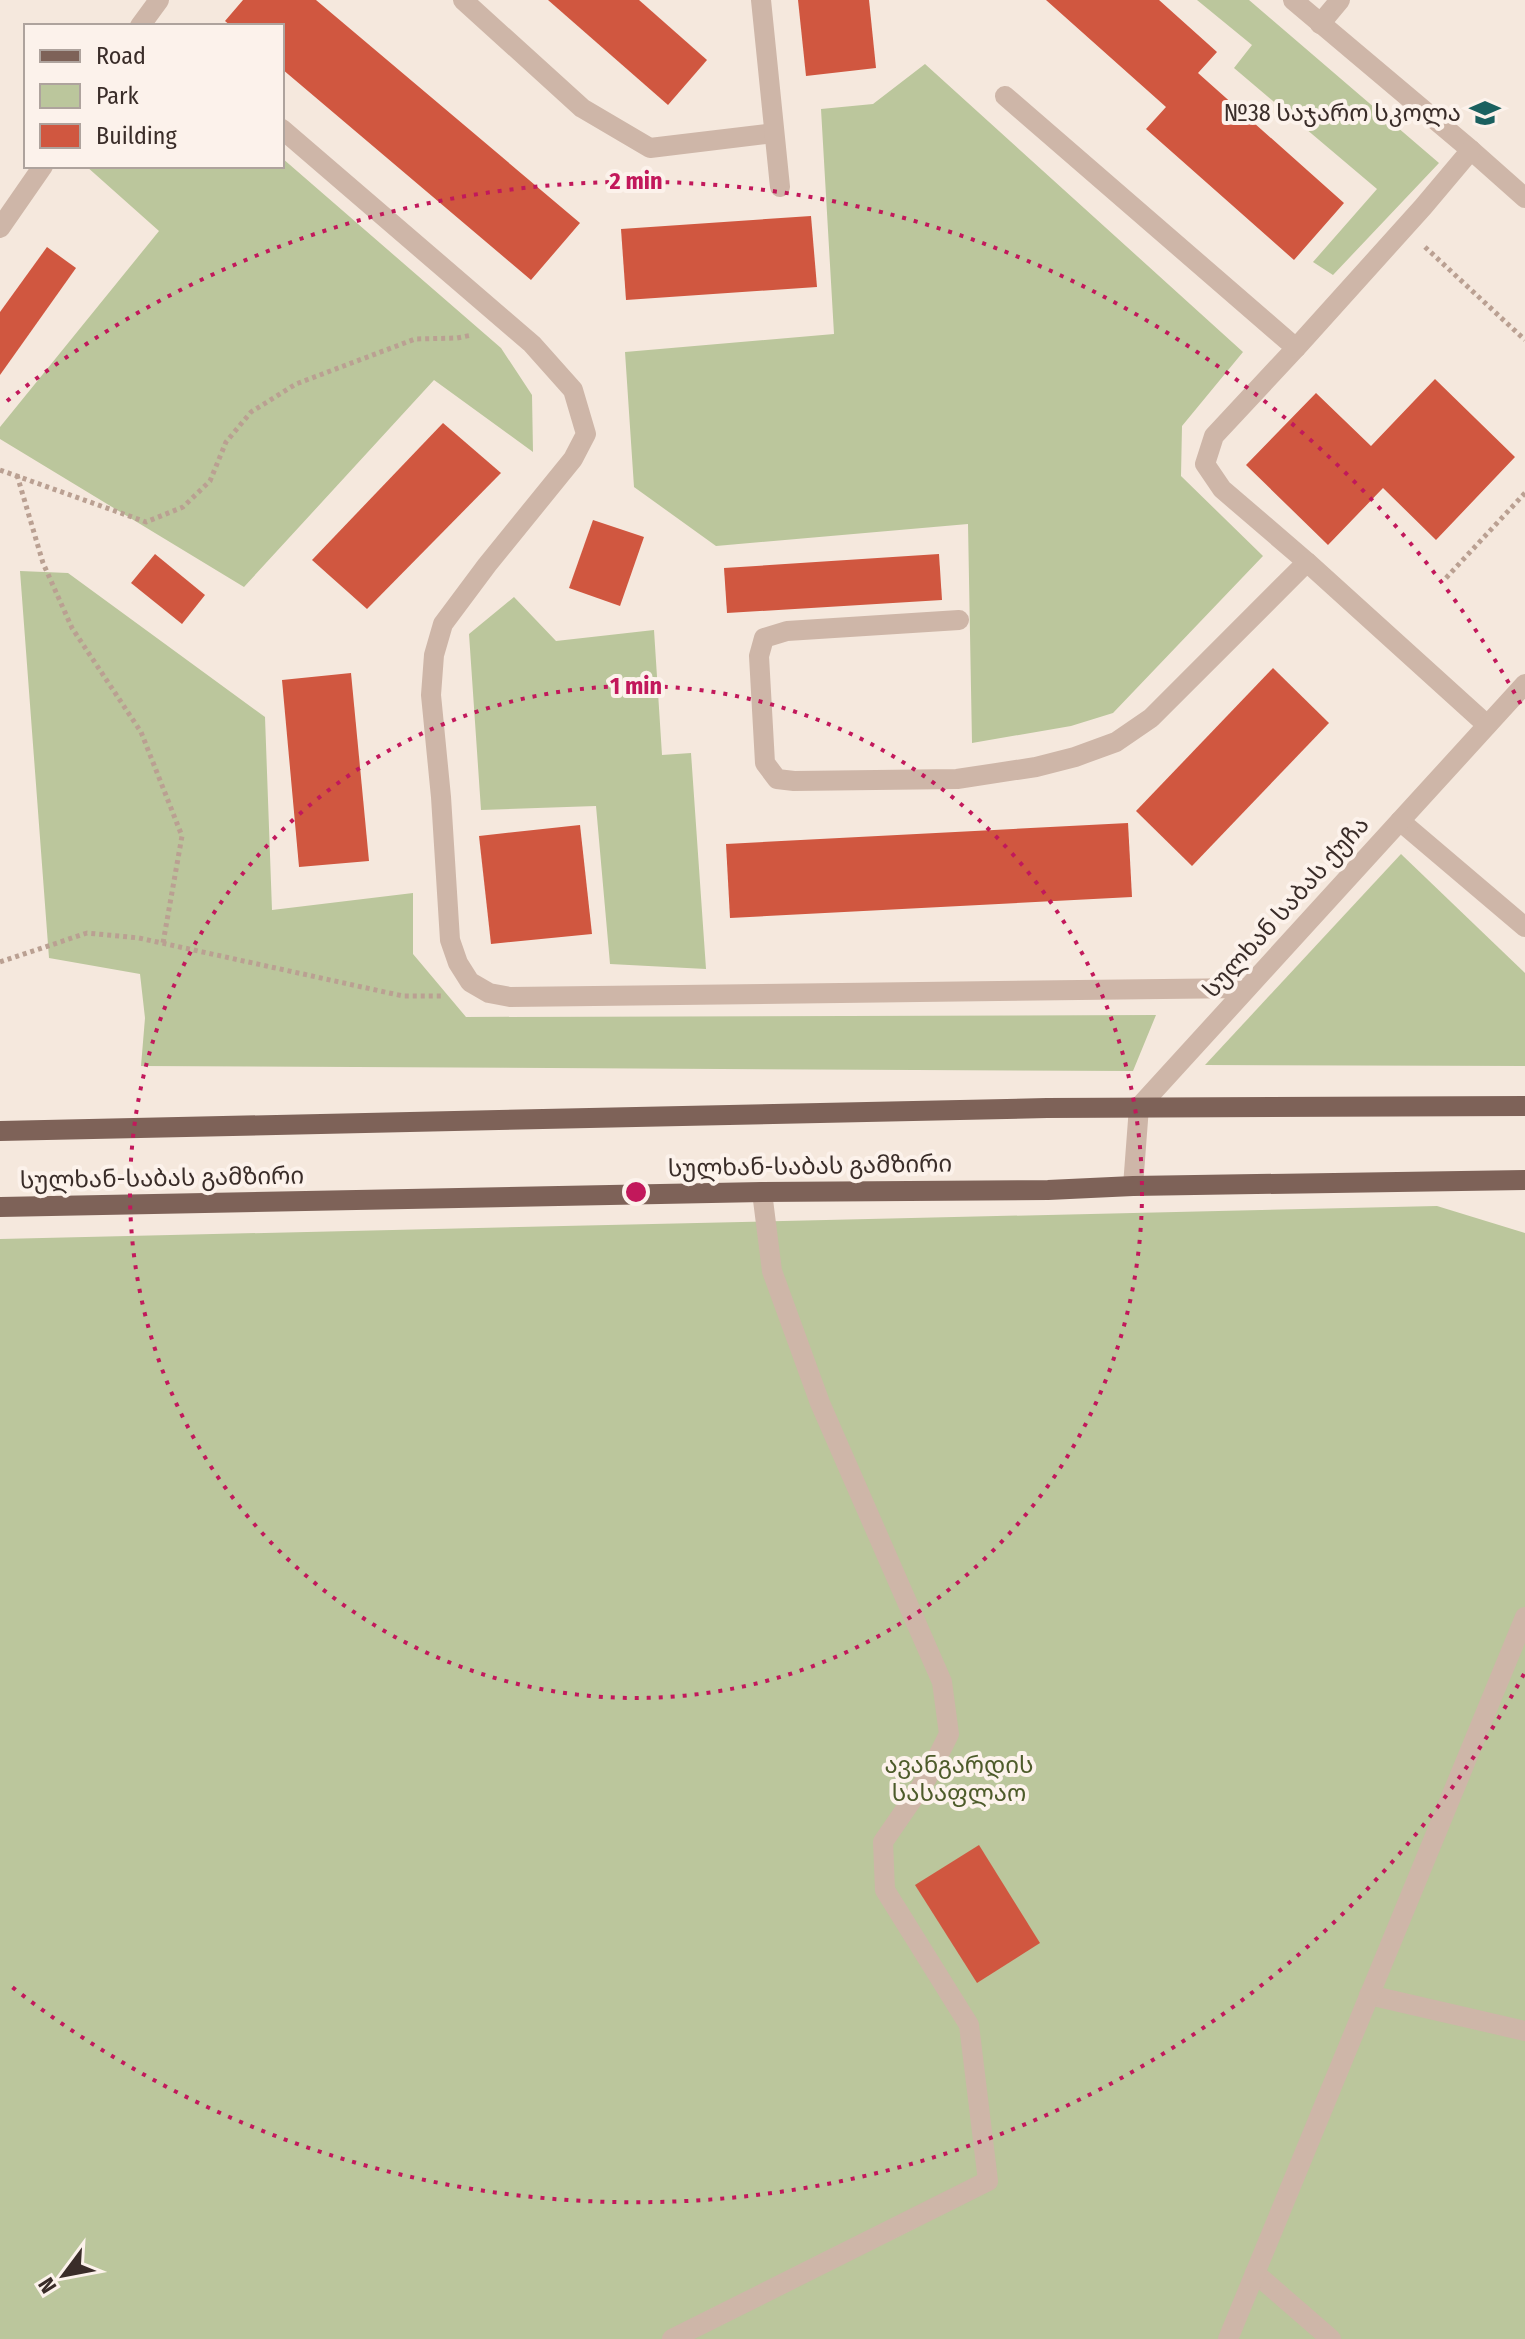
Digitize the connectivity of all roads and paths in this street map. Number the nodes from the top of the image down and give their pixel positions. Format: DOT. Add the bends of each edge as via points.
graph roads {
  1 [pos="463,0"];
  2 [pos="761,0"];
  3 [pos="1293,0"];
  4 [pos="1340,0"];
  5 [pos="1320,24"];
  6 [pos="1005,96"];
  7 [pos="284,131"];
  8 [pos="774,133"];
  9 [pos="1471,150"];
  10 [pos="42,168"];
  11 [pos="780,187"];
  12 [pos="1525,198"];
  13 [pos="1404,227"];
  14 [pos="0,228"];
  15 [pos="511,325"];
  16 [pos="1525,340"];
  17 [pos="1296,348"];
  18 [pos="0,470"];
  19 [pos="17,475"];
  20 [pos="1525,493"];
  21 [pos="1307,562"];
  22 [pos="1446,578"];
  23 [pos="959,620"];
  24 [pos="1525,684"];
  25 [pos="1487,725"];
  26 [pos="1400,821"];
  27 [pos="1525,927"];
  28 [pos="163,943"];
  29 [pos="0,962"];
  30 [pos="470,982"];
  31 [pos="1247,988"];
  32 [pos="1525,1106"];
  33 [pos="1139,1107"];
  34 [pos="0,1131"];
  35 [pos="1525,1180"];
  36 [pos="1133,1186"];
  37 [pos="762,1192"];
  38 [pos="0,1207"];
  39 [pos="1525,1617"];
  40 [pos="1369,1995"];
  41 [pos="1525,2031"];
  42 [pos="1255,2273"];
  43 [pos="672,2339"];
  44 [pos="1228,2339"];
  45 [pos="1331,2339"];
  1 -- 8 [label="street" via="582,108 650,148"];
  2 -- 8 [label="street"];
  3 -- 5 [label="street"];
  4 -- 5 [label="street"];
  5 -- 9 [label="street"];
  6 -- 17 [label="street"];
  7 -- 15 [label="street"];
  8 -- 11 [label="street"];
  9 -- 12 [label="street"];
  9 -- 13 [label="street"];
  10 -- 14 [label="street"];
  13 -- 16 [label="path"];
  13 -- 17 [label="street"];
  15 -- 19 [label="path" via="457,338 415,339 296,384 251,412 226,442 210,481 183,507 146,522"];
  15 -- 30 [label="street" via="573,390 586,434 573,459 443,624 434,655 431,695 450,940"];
  17 -- 21 [label="street" via="1214,436 1205,464 1222,489"];
  18 -- 19 [label="path"];
  19 -- 28 [label="path" via="43,563 72,628 141,732 182,836"];
  20 -- 22 [label="path"];
  21 -- 23 [label="street" via="1151,718 1116,742 1036,767 957,779 777,779 765,763 759,656 764,638 787,631"];
  21 -- 25 [label="street"];
  24 -- 25 [label="street, სულხან საბას ქუჩა"];
  25 -- 26 [label="street, სულხან საბას ქუჩა"];
  26 -- 27 [label="street"];
  26 -- 31 [label="street, სულხან საბას ქუჩა"];
  28 -- 29 [label="path" via="87,933"];
  28 -- 30 [label="path" via="403,996 449,996"];
  30 -- 31 [label="street" via="510,997"];
  31 -- 33 [label="street, სულხან საბას ქუჩა"];
  32 -- 33 [label="main road, სულხან-საბას გამზირი"];
  33 -- 34 [label="main road, სულხან-საბას გამზირი"];
  33 -- 36 [label="street"];
  35 -- 36 [label="main road, სულხან-საბას გამზირი"];
  36 -- 37 [label="main road, სულხან-საბას გამზირი"];
  37 -- 38 [label="main road, სულხან-საბას გამზირი"];
  37 -- 43 [label="street" via="772,1271 814,1388 942,1682 949,1734 927,1778 883,1842 885,1890 969,2025 988,2181"];
  39 -- 40 [label="street"];
  40 -- 41 [label="street"];
  40 -- 42 [label="street"];
  42 -- 44 [label="street"];
  42 -- 45 [label="street"];
}
